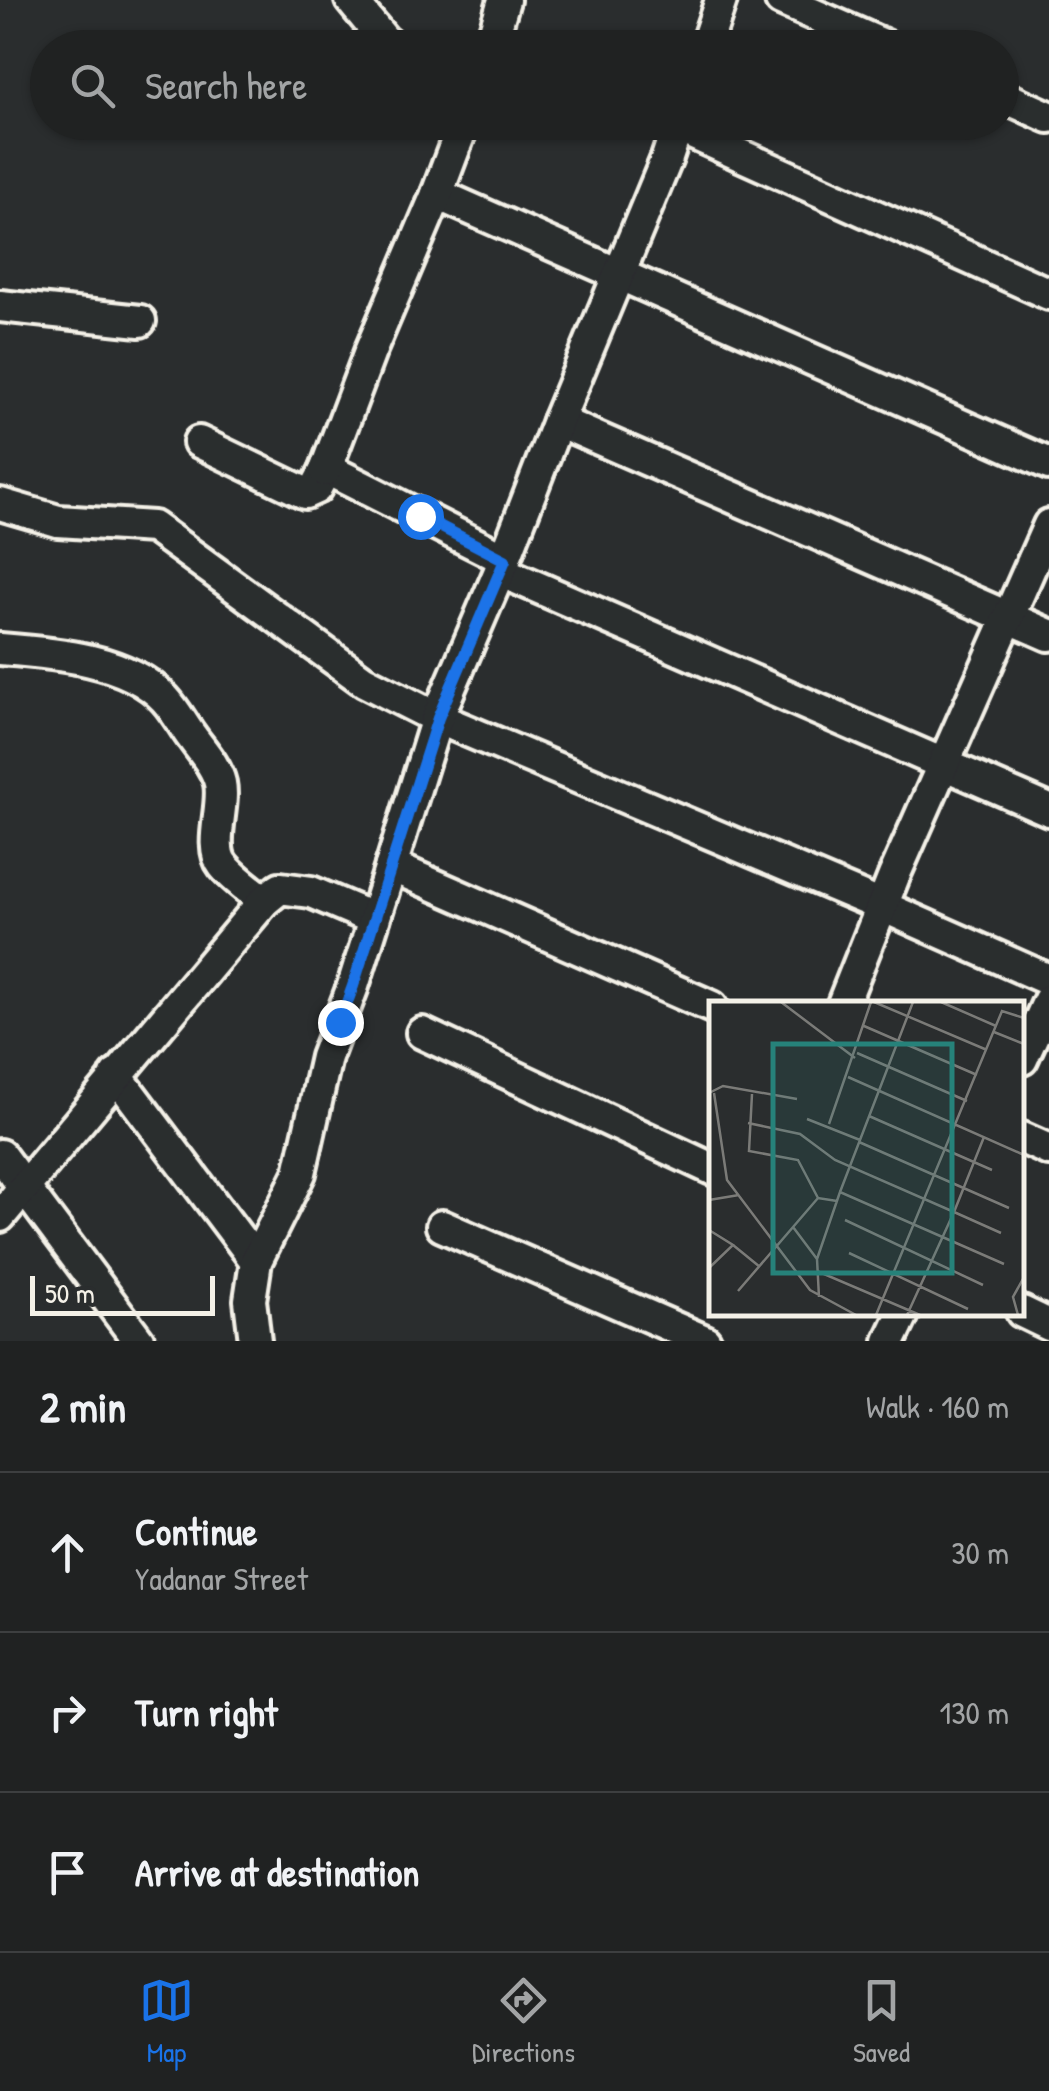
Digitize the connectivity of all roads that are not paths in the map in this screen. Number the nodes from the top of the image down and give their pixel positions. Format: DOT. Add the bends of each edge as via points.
graph roads {
  1 [pos="351,0"];
  2 [pos="504,0"];
  3 [pos="721,0"];
  4 [pos="781,0"];
  5 [pos="376,30"];
  6 [pos="495,30"];
  7 [pos="711,30"];
  8 [pos="849,30"];
  9 [pos="1019,104"];
  10 [pos="1049,117"];
  11 [pos="457,140"];
  12 [pos="669,140"];
  13 [pos="710,140"];
  14 [pos="437,194"];
  15 [pos="619,275"];
  16 [pos="1049,294"];
  17 [pos="0,306"];
  18 [pos="140,321"];
  19 [pos="558,421"];
  20 [pos="199,442"];
  21 [pos="1049,464"];
  22 [pos="325,471"];
  23 [pos="0,504"];
  24 [pos="1049,525"];
  25 [pos="502,565"];
  26 [pos="1009,618"];
  27 [pos="1049,635"];
  28 [pos="0,648"];
  29 [pos="438,718"];
  30 [pos="944,762"];
  31 [pos="1049,810"];
  32 [pos="391,866"];
  33 [pos="264,901"];
  34 [pos="882,906"];
  35 [pos="374,919"];
  36 [pos="1049,980"];
  37 [pos="1049,1000"];
  38 [pos="843,1001"];
  39 [pos="709,1005"];
  40 [pos="422,1033"];
  41 [pos="1024,1055"];
  42 [pos="116,1075"];
  43 [pos="1024,1139"];
  44 [pos="1049,1150"];
  45 [pos="0,1155"];
  46 [pos="709,1168"];
  47 [pos="25,1188"];
  48 [pos="0,1216"];
  49 [pos="442,1226"];
  50 [pos="256,1261"];
  51 [pos="1024,1313"];
  52 [pos="715,1316"];
  53 [pos="902,1316"];
  54 [pos="1049,1325"];
  55 [pos="261,1338"];
  56 [pos="139,1341"];
  57 [pos="705,1341"];
  58 [pos="890,1341"];
  1 -- 5 [label="street"];
  2 -- 6 [label="street"];
  3 -- 7 [label="street"];
  4 -- 8 [label="street"];
  9 -- 10 [label="street"];
  11 -- 14 [label="street"];
  12 -- 15 [label="street"];
  13 -- 16 [label="street"];
  14 -- 15 [label="street"];
  14 -- 22 [label="street"];
  15 -- 19 [label="street"];
  15 -- 21 [label="street"];
  17 -- 18 [label="street"];
  19 -- 25 [label="street"];
  19 -- 26 [label="street"];
  20 -- 22 [label="street" via="305,493"];
  22 -- 25 [label="street"];
  23 -- 29 [label="street" via="58,521 153,527 364,681"];
  24 -- 26 [label="street"];
  25 -- 29 [label="street"];
  25 -- 30 [label="street"];
  26 -- 27 [label="street"];
  26 -- 30 [label="street"];
  28 -- 33 [label="street" via="106,665 165,698 220,779 218,856"];
  29 -- 32 [label="street"];
  29 -- 34 [label="street"];
  30 -- 31 [label="street"];
  30 -- 34 [label="street"];
  32 -- 35 [label="street"];
  32 -- 39 [label="street"];
  33 -- 35 [label="street" via="280,888 311,892"];
  33 -- 42 [label="street"];
  34 -- 36 [label="street"];
  34 -- 38 [label="street"];
  35 -- 50 [label="street" via="326,1057 300,1173"];
  37 -- 41 [label="street"];
  40 -- 46 [label="street"];
  42 -- 47 [label="street"];
  42 -- 50 [label="street"];
  43 -- 44 [label="street"];
  45 -- 47 [label="street"];
  47 -- 48 [label="street"];
  47 -- 56 [label="street"];
  49 -- 57 [label="street"];
  50 -- 55 [label="street" via="250,1300"];
  51 -- 54 [label="street"];
  52 -- 57 [label="street"];
  53 -- 58 [label="street"];
}
